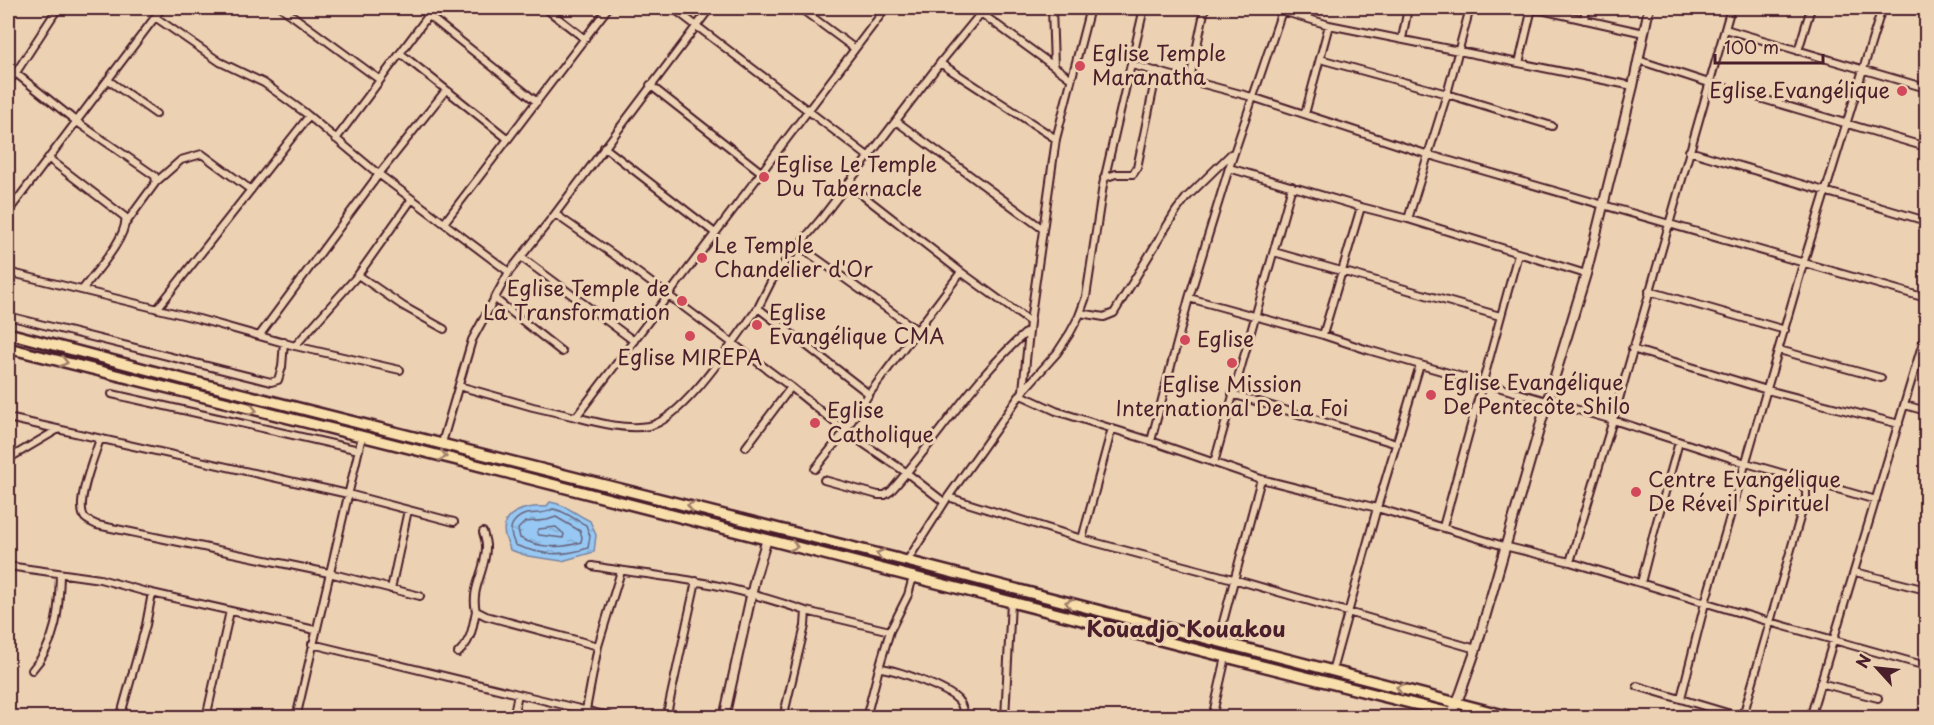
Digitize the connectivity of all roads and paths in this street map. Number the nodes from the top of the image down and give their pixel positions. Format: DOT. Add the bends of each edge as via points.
graph roads {
  1 [pos="58,8"];
  2 [pos="162,8"];
  3 [pos="282,8"];
  4 [pos="419,8"];
  5 [pos="434,8"];
  6 [pos="545,8"];
  7 [pos="608,8"];
  8 [pos="673,8"];
  9 [pos="710,8"];
  10 [pos="802,8"];
  11 [pos="886,8"];
  12 [pos="974,8"];
  13 [pos="1052,8"];
  14 [pos="1090,8"];
  15 [pos="1144,8"];
  16 [pos="1205,8"];
  17 [pos="1408,8"];
  18 [pos="1470,8"];
  19 [pos="1532,8"];
  20 [pos="1586,8"];
  21 [pos="1649,8"];
  22 [pos="1731,8"];
  23 [pos="1811,8"];
  24 [pos="1882,8"];
  25 [pos="1280,9"];
  26 [pos="981,13"];
  27 [pos="429,14"];
  28 [pos="155,17"];
  29 [pos="1584,20"];
  30 [pos="696,25"];
  31 [pos="1329,25"];
  32 [pos="1725,29"];
  33 [pos="1644,33"];
  34 [pos="585,39"];
  35 [pos="1402,39"];
  36 [pos="854,48"];
  37 [pos="1798,51"];
  38 [pos="1459,52"];
  39 [pos="400,53"];
  40 [pos="1320,59"];
  41 [pos="1638,60"];
  42 [pos="940,63"];
  43 [pos="1519,63"];
  44 [pos="1132,65"];
  45 [pos="1054,66"];
  46 [pos="8,68"];
  47 [pos="1862,69"];
  48 [pos="1157,71"];
  49 [pos="15,74"];
  50 [pos="1070,78"];
  51 [pos="1190,79"];
  52 [pos="108,80"];
  53 [pos="380,80"];
  54 [pos="8,82"];
  55 [pos="1709,83"];
  56 [pos="650,85"];
  57 [pos="1633,86"];
  58 [pos="1926,88"];
  59 [pos="446,90"];
  60 [pos="1447,94"];
  61 [pos="1252,97"];
  62 [pos="537,102"];
  63 [pos="807,111"];
  64 [pos="156,114"];
  65 [pos="1305,114"];
  66 [pos="309,116"];
  67 [pos="896,121"];
  68 [pos="76,122"];
  69 [pos="1845,123"];
  70 [pos="1552,126"];
  71 [pos="336,139"];
  72 [pos="508,139"];
  73 [pos="1056,139"];
  74 [pos="604,147"];
  75 [pos="1926,147"];
  76 [pos="1234,151"];
  77 [pos="1689,151"];
  78 [pos="1426,154"];
  79 [pos="869,157"];
  80 [pos="48,158"];
  81 [pos="1229,168"];
  82 [pos="761,172"];
  83 [pos="379,174"];
  84 [pos="1104,178"];
  85 [pos="156,182"];
  86 [pos="848,184"];
  87 [pos="1292,186"];
  88 [pos="251,190"];
  89 [pos="1826,191"];
  90 [pos="412,199"];
  91 [pos="1604,204"];
  92 [pos="1360,207"];
  93 [pos="8,212"];
  94 [pos="555,214"];
  95 [pos="1408,219"];
  96 [pos="1926,221"];
  97 [pos="126,223"];
  98 [pos="444,223"];
  99 [pos="1669,224"];
  100 [pos="1043,229"];
  101 [pos="715,233"];
  102 [pos="799,246"];
  103 [pos="1274,252"];
  104 [pos="1518,254"];
  105 [pos="521,257"];
  106 [pos="1804,261"];
  107 [pos="8,272"];
  108 [pos="509,272"];
  109 [pos="961,272"];
  110 [pos="1342,272"];
  111 [pos="1586,274"];
  112 [pos="358,275"];
  113 [pos="82,290"];
  114 [pos="1649,291"];
  115 [pos="667,296"];
  116 [pos="494,298"];
  117 [pos="1190,298"];
  118 [pos="1926,298"];
  119 [pos="758,308"];
  120 [pos="157,309"];
  121 [pos="1080,313"];
  122 [pos="1257,315"];
  123 [pos="8,316"];
  124 [pos="1500,316"];
  125 [pos="1030,322"];
  126 [pos="444,329"];
  127 [pos="1029,329"];
  128 [pos="917,330"];
  129 [pos="1785,330"];
  130 [pos="1926,332"];
  131 [pos="8,333"];
  132 [pos="1323,335"];
  133 [pos="259,336"];
  134 [pos="634,340"];
  135 [pos="284,342"];
  136 [pos="731,343"];
  137 [pos="295,346"];
  138 [pos="8,348"];
  139 [pos="1632,349"];
  140 [pos="1779,350"];
  141 [pos="561,352"];
  142 [pos="1420,365"];
  143 [pos="400,370"];
  144 [pos="1881,378"];
  145 [pos="1482,382"];
  146 [pos="459,386"];
  147 [pos="791,387"];
  148 [pos="1767,390"];
  149 [pos="1022,393"];
  150 [pos="112,394"];
  151 [pos="869,394"];
  152 [pos="1232,394"];
  153 [pos="1547,402"];
  154 [pos="1905,405"];
  155 [pos="1926,411"];
  156 [pos="576,417"];
  157 [pos="8,418"];
  158 [pos="1613,420"];
  159 [pos="1899,424"];
  160 [pos="1112,428"];
  161 [pos="57,430"];
  162 [pos="845,430"];
  163 [pos="362,436"];
  164 [pos="100,439"];
  165 [pos="1151,441"];
  166 [pos="1679,442"];
  167 [pos="442,443"];
  168 [pos="1397,444"];
  169 [pos="746,447"];
  170 [pos="359,450"];
  171 [pos="8,459"];
  172 [pos="1214,463"];
  173 [pos="1746,463"];
  174 [pos="815,469"];
  175 [pos="907,473"];
  176 [pos="1796,477"];
  177 [pos="1261,479"];
  178 [pos="824,480"];
  179 [pos="348,494"];
  180 [pos="946,500"];
  181 [pos="1876,500"];
  182 [pos="1377,508"];
  183 [pos="408,510"];
  184 [pos="454,522"];
  185 [pos="1443,527"];
  186 [pos="483,532"];
  187 [pos="767,539"];
  188 [pos="1082,539"];
  189 [pos="1504,546"];
  190 [pos="906,561"];
  191 [pos="1570,562"];
  192 [pos="8,566"];
  193 [pos="592,566"];
  194 [pos="621,571"];
  195 [pos="1855,572"];
  196 [pos="329,573"];
  197 [pos="60,574"];
  198 [pos="913,577"];
  199 [pos="1233,579"];
  200 [pos="696,581"];
  201 [pos="1641,583"];
  202 [pos="391,589"];
  203 [pos="1926,590"];
  204 [pos="152,593"];
  205 [pos="751,595"];
  206 [pos="420,596"];
  207 [pos="1011,602"];
  208 [pos="1705,603"];
  209 [pos="230,611"];
  210 [pos="476,611"];
  211 [pos="806,611"];
  212 [pos="1348,611"];
  213 [pos="1770,622"];
  214 [pos="315,630"];
  215 [pos="890,631"];
  216 [pos="1834,640"];
  217 [pos="1218,641"];
  218 [pos="312,644"];
  219 [pos="598,646"];
  220 [pos="1476,649"];
  221 [pos="458,653"];
  222 [pos="1226,657"];
  223 [pos="1926,666"];
  224 [pos="879,668"];
  225 [pos="32,670"];
  226 [pos="1332,671"];
  227 [pos="1820,683"];
  228 [pos="1637,686"];
  229 [pos="518,694"];
  230 [pos="1878,698"];
  231 [pos="1681,699"];
  232 [pos="1457,703"];
  233 [pos="1926,709"];
  234 [pos="586,710"];
  235 [pos="594,715"];
  236 [pos="1451,715"];
  237 [pos="120,717"];
  238 [pos="206,717"];
  239 [pos="296,717"];
  240 [pos="513,717"];
  241 [pos="617,717"];
  242 [pos="666,717"];
  243 [pos="724,717"];
  244 [pos="783,717"];
  245 [pos="866,717"];
  246 [pos="963,717"];
  247 [pos="1005,717"];
  248 [pos="1212,717"];
  249 [pos="1470,717"];
  250 [pos="1515,717"];
  251 [pos="1810,717"];
  252 [pos="1913,717"];
  1 -- 49 [label="street"];
  2 -- 28 [label="street"];
  3 -- 53 [label="street"];
  4 -- 27 [label="street"];
  5 -- 27 [label="street"];
  6 -- 34 [label="street"];
  7 -- 34 [label="street"];
  8 -- 30 [label="street"];
  9 -- 30 [label="street"];
  10 -- 36 [label="street"];
  11 -- 36 [label="street"];
  12 -- 26 [label="street"];
  13 -- 45 [label="street"];
  14 -- 50 [label="street"];
  15 -- 44 [label="street"];
  16 -- 51 [label="street"];
  17 -- 35 [label="street"];
  18 -- 38 [label="street"];
  19 -- 29 [label="street"];
  19 -- 43 [label="street"];
  20 -- 29 [label="street"];
  21 -- 33 [label="street"];
  22 -- 32 [label="street"];
  23 -- 37 [label="street"];
  24 -- 47 [label="street"];
  25 -- 31 [label="street"];
  25 -- 61 [label="street"];
  26 -- 42 [label="street"];
  26 -- 45 [label="street"];
  27 -- 39 [label="street"];
  27 -- 62 [label="street"];
  28 -- 52 [label="street"];
  28 -- 66 [label="street" via="220,62 264,83"];
  29 -- 33 [label="street"];
  30 -- 56 [label="street"];
  30 -- 63 [label="street"];
  31 -- 35 [label="street"];
  31 -- 40 [label="street"];
  32 -- 37 [label="street"];
  32 -- 55 [label="street"];
  33 -- 41 [label="street"];
  34 -- 62 [label="street"];
  35 -- 38 [label="street"];
  36 -- 63 [label="street"];
  37 -- 47 [label="street"];
  38 -- 43 [label="street"];
  38 -- 60 [label="street"];
  39 -- 53 [label="street"];
  39 -- 59 [label="street"];
  40 -- 60 [label="street"];
  40 -- 65 [label="street"];
  41 -- 55 [label="street"];
  41 -- 57 [label="street"];
  42 -- 67 [label="street"];
  42 -- 73 [label="street"];
  43 -- 57 [label="street"];
  44 -- 48 [label="street"];
  44 -- 84 [label="street"];
  45 -- 50 [label="street"];
  46 -- 49 [label="street"];
  47 -- 58 [label="street"];
  47 -- 69 [label="street"];
  48 -- 51 [label="street"];
  48 -- 84 [label="street" via="1137,168 1133,174"];
  49 -- 54 [label="street"];
  49 -- 68 [label="street"];
  50 -- 73 [label="street"];
  51 -- 61 [label="street"];
  52 -- 64 [label="street"];
  52 -- 68 [label="street"];
  53 -- 71 [label="street"];
  55 -- 69 [label="street"];
  55 -- 77 [label="street"];
  56 -- 74 [label="street"];
  56 -- 82 [label="street"];
  57 -- 91 [label="street"];
  59 -- 72 [label="street"];
  59 -- 83 [label="street"];
  60 -- 70 [label="street"];
  60 -- 78 [label="street"];
  61 -- 65 [label="street"];
  61 -- 76 [label="street"];
  62 -- 72 [label="street"];
  63 -- 79 [label="street"];
  63 -- 82 [label="street"];
  65 -- 78 [label="street"];
  66 -- 71 [label="street"];
  66 -- 88 [label="street"];
  67 -- 79 [label="street"];
  67 -- 100 [label="street"];
  68 -- 80 [label="street"];
  68 -- 85 [label="street" via="155,176"];
  69 -- 75 [label="street"];
  69 -- 89 [label="street"];
  71 -- 83 [label="street"];
  72 -- 98 [label="street"];
  73 -- 100 [label="street"];
  74 -- 94 [label="street"];
  74 -- 101 [label="street"];
  76 -- 81 [label="street"];
  76 -- 121 [label="street" via="1176,211 1114,313 1104,317"];
  77 -- 89 [label="street"];
  77 -- 99 [label="street"];
  78 -- 91 [label="street"];
  78 -- 95 [label="street"];
  79 -- 86 [label="street"];
  80 -- 93 [label="street"];
  80 -- 97 [label="street" via="121,212"];
  81 -- 87 [label="street"];
  81 -- 117 [label="street"];
  82 -- 101 [label="street"];
  83 -- 90 [label="street"];
  83 -- 133 [label="street"];
  84 -- 121 [label="street" via="1086,297"];
  85 -- 88 [label="street" via="181,160 202,154"];
  85 -- 97 [label="street"];
  86 -- 102 [label="street"];
  86 -- 109 [label="street"];
  87 -- 92 [label="street"];
  87 -- 103 [label="street"];
  88 -- 120 [label="street"];
  89 -- 96 [label="street"];
  89 -- 106 [label="street"];
  90 -- 98 [label="street"];
  90 -- 112 [label="street"];
  91 -- 99 [label="street"];
  91 -- 111 [label="street"];
  92 -- 95 [label="street"];
  92 -- 110 [label="street"];
  94 -- 105 [label="street"];
  94 -- 115 [label="street"];
  95 -- 104 [label="street"];
  97 -- 113 [label="street" via="114,248"];
  98 -- 108 [label="street"];
  99 -- 106 [label="street"];
  99 -- 114 [label="street"];
  100 -- 125 [label="street"];
  101 -- 115 [label="street"];
  102 -- 119 [label="street" via="771,282"];
  102 -- 128 [label="street"];
  103 -- 110 [label="street"];
  103 -- 122 [label="street"];
  104 -- 111 [label="street"];
  104 -- 124 [label="street"];
  105 -- 108 [label="street"];
  105 -- 134 [label="street"];
  106 -- 118 [label="street"];
  106 -- 129 [label="street"];
  107 -- 113 [label="street"];
  108 -- 116 [label="street"];
  109 -- 125 [label="street"];
  109 -- 128 [label="street"];
  110 -- 124 [label="street"];
  110 -- 132 [label="street"];
  111 -- 153 [label="street"];
  112 -- 126 [label="street"];
  112 -- 137 [label="street"];
  113 -- 120 [label="street"];
  114 -- 129 [label="street"];
  114 -- 139 [label="street"];
  115 -- 134 [label="street"];
  115 -- 136 [label="street"];
  116 -- 141 [label="street"];
  116 -- 146 [label="street" via="472,340"];
  117 -- 122 [label="street"];
  117 -- 165 [label="street"];
  119 -- 136 [label="street"];
  119 -- 151 [label="street"];
  120 -- 133 [label="street"];
  121 -- 149 [label="street" via="1057,353"];
  122 -- 132 [label="street"];
  122 -- 152 [label="street"];
  123 -- 135 [label="street" via="271,382 280,375"];
  124 -- 145 [label="street"];
  125 -- 127 [label="street"];
  127 -- 149 [label="street"];
  127 -- 175 [label="street" via="974,387"];
  128 -- 151 [label="street"];
  129 -- 140 [label="street"];
  130 -- 154 [label="street"];
  131 -- 167 [label="main road"];
  132 -- 142 [label="street"];
  133 -- 135 [label="street"];
  134 -- 156 [label="street"];
  135 -- 137 [label="street"];
  136 -- 147 [label="street"];
  136 -- 156 [label="street" via="698,389 667,417 650,426 622,426"];
  137 -- 143 [label="street"];
  138 -- 163 [label="main road, one-way"];
  139 -- 148 [label="street"];
  139 -- 158 [label="street"];
  140 -- 144 [label="street"];
  140 -- 148 [label="street"];
  142 -- 145 [label="street"];
  142 -- 168 [label="street"];
  145 -- 153 [label="street"];
  145 -- 185 [label="street"];
  146 -- 156 [label="street"];
  146 -- 167 [label="street"];
  147 -- 162 [label="street"];
  147 -- 169 [label="street"];
  148 -- 159 [label="street"];
  148 -- 173 [label="street"];
  149 -- 160 [label="street" via="1045,407"];
  149 -- 180 [label="street"];
  150 -- 170 [label="street"];
  151 -- 162 [label="street"];
  152 -- 168 [label="street"];
  152 -- 172 [label="street"];
  153 -- 158 [label="street"];
  153 -- 189 [label="street"];
  154 -- 155 [label="street"];
  154 -- 159 [label="street"];
  157 -- 161 [label="street"];
  158 -- 166 [label="street"];
  158 -- 191 [label="street"];
  159 -- 181 [label="street"];
  160 -- 165 [label="street"];
  160 -- 188 [label="street"];
  161 -- 164 [label="street"];
  161 -- 171 [label="street"];
  162 -- 174 [label="street"];
  162 -- 175 [label="street"];
  163 -- 170 [label="street"];
  163 -- 187 [label="main road, one-way"];
  164 -- 179 [label="street"];
  164 -- 196 [label="street" via="81,501 83,514 91,522"];
  165 -- 172 [label="street"];
  166 -- 173 [label="street"];
  166 -- 201 [label="street"];
  190 -- 167 [label="main road, one-way"];
  168 -- 182 [label="street"];
  170 -- 179 [label="street"];
  172 -- 177 [label="street"];
  173 -- 176 [label="street"];
  173 -- 208 [label="street"];
  175 -- 178 [label="street" via="885,495"];
  175 -- 180 [label="street"];
  176 -- 181 [label="street"];
  176 -- 213 [label="street" via="1806,497"];
  177 -- 182 [label="street"];
  177 -- 199 [label="street"];
  179 -- 183 [label="street"];
  179 -- 196 [label="street"];
  180 -- 188 [label="street"];
  180 -- 190 [label="street"];
  181 -- 195 [label="street"];
  182 -- 185 [label="street"];
  182 -- 212 [label="street"];
  183 -- 184 [label="street"];
  183 -- 202 [label="street"];
  185 -- 189 [label="street"];
  186 -- 210 [label="street" via="486,546 474,591"];
  187 -- 198 [label="main road, one-way"];
  187 -- 205 [label="street"];
  188 -- 199 [label="street"];
  189 -- 191 [label="street"];
  189 -- 220 [label="street"];
  217 -- 190 [label="main road, one-way"];
  191 -- 201 [label="street"];
  192 -- 197 [label="street"];
  193 -- 194 [label="street"];
  194 -- 200 [label="street"];
  194 -- 219 [label="street"];
  195 -- 203 [label="street"];
  195 -- 216 [label="street"];
  196 -- 202 [label="street"];
  196 -- 214 [label="street"];
  197 -- 204 [label="street" via="100,579"];
  197 -- 225 [label="street" via="60,609 50,644"];
  198 -- 207 [label="main road"];
  198 -- 215 [label="street"];
  199 -- 212 [label="street"];
  199 -- 217 [label="street"];
  200 -- 205 [label="street"];
  200 -- 242 [label="street"];
  201 -- 208 [label="street"];
  202 -- 206 [label="street"];
  204 -- 209 [label="street"];
  204 -- 237 [label="street"];
  205 -- 211 [label="street"];
  205 -- 243 [label="street"];
  207 -- 222 [label="main road"];
  207 -- 247 [label="street"];
  208 -- 213 [label="street"];
  208 -- 231 [label="street"];
  209 -- 214 [label="street"];
  209 -- 238 [label="street"];
  210 -- 219 [label="street"];
  210 -- 221 [label="street" via="470,639"];
  211 -- 215 [label="street"];
  211 -- 244 [label="street"];
  212 -- 220 [label="street"];
  212 -- 226 [label="street"];
  213 -- 216 [label="street"];
  213 -- 231 [label="street" via="1742,713 1734,715"];
  214 -- 218 [label="street"];
  215 -- 224 [label="street"];
  216 -- 223 [label="street"];
  216 -- 227 [label="street"];
  217 -- 226 [label="main road"];
  218 -- 229 [label="street"];
  218 -- 239 [label="street"];
  219 -- 234 [label="street"];
  220 -- 232 [label="street"];
  222 -- 236 [label="main road"];
  222 -- 248 [label="street"];
  224 -- 245 [label="street"];
  224 -- 246 [label="street" via="950,694 962,706"];
  232 -- 226 [label="main road, one-way"];
  227 -- 230 [label="street"];
  227 -- 251 [label="street"];
  228 -- 231 [label="street"];
  229 -- 234 [label="street"];
  229 -- 240 [label="street"];
  232 -- 236 [label="street"];
  232 -- 250 [label="main road"];
  233 -- 252 [label="street"];
  234 -- 235 [label="street"];
  235 -- 241 [label="street"];
  236 -- 249 [label="main road"];
}
